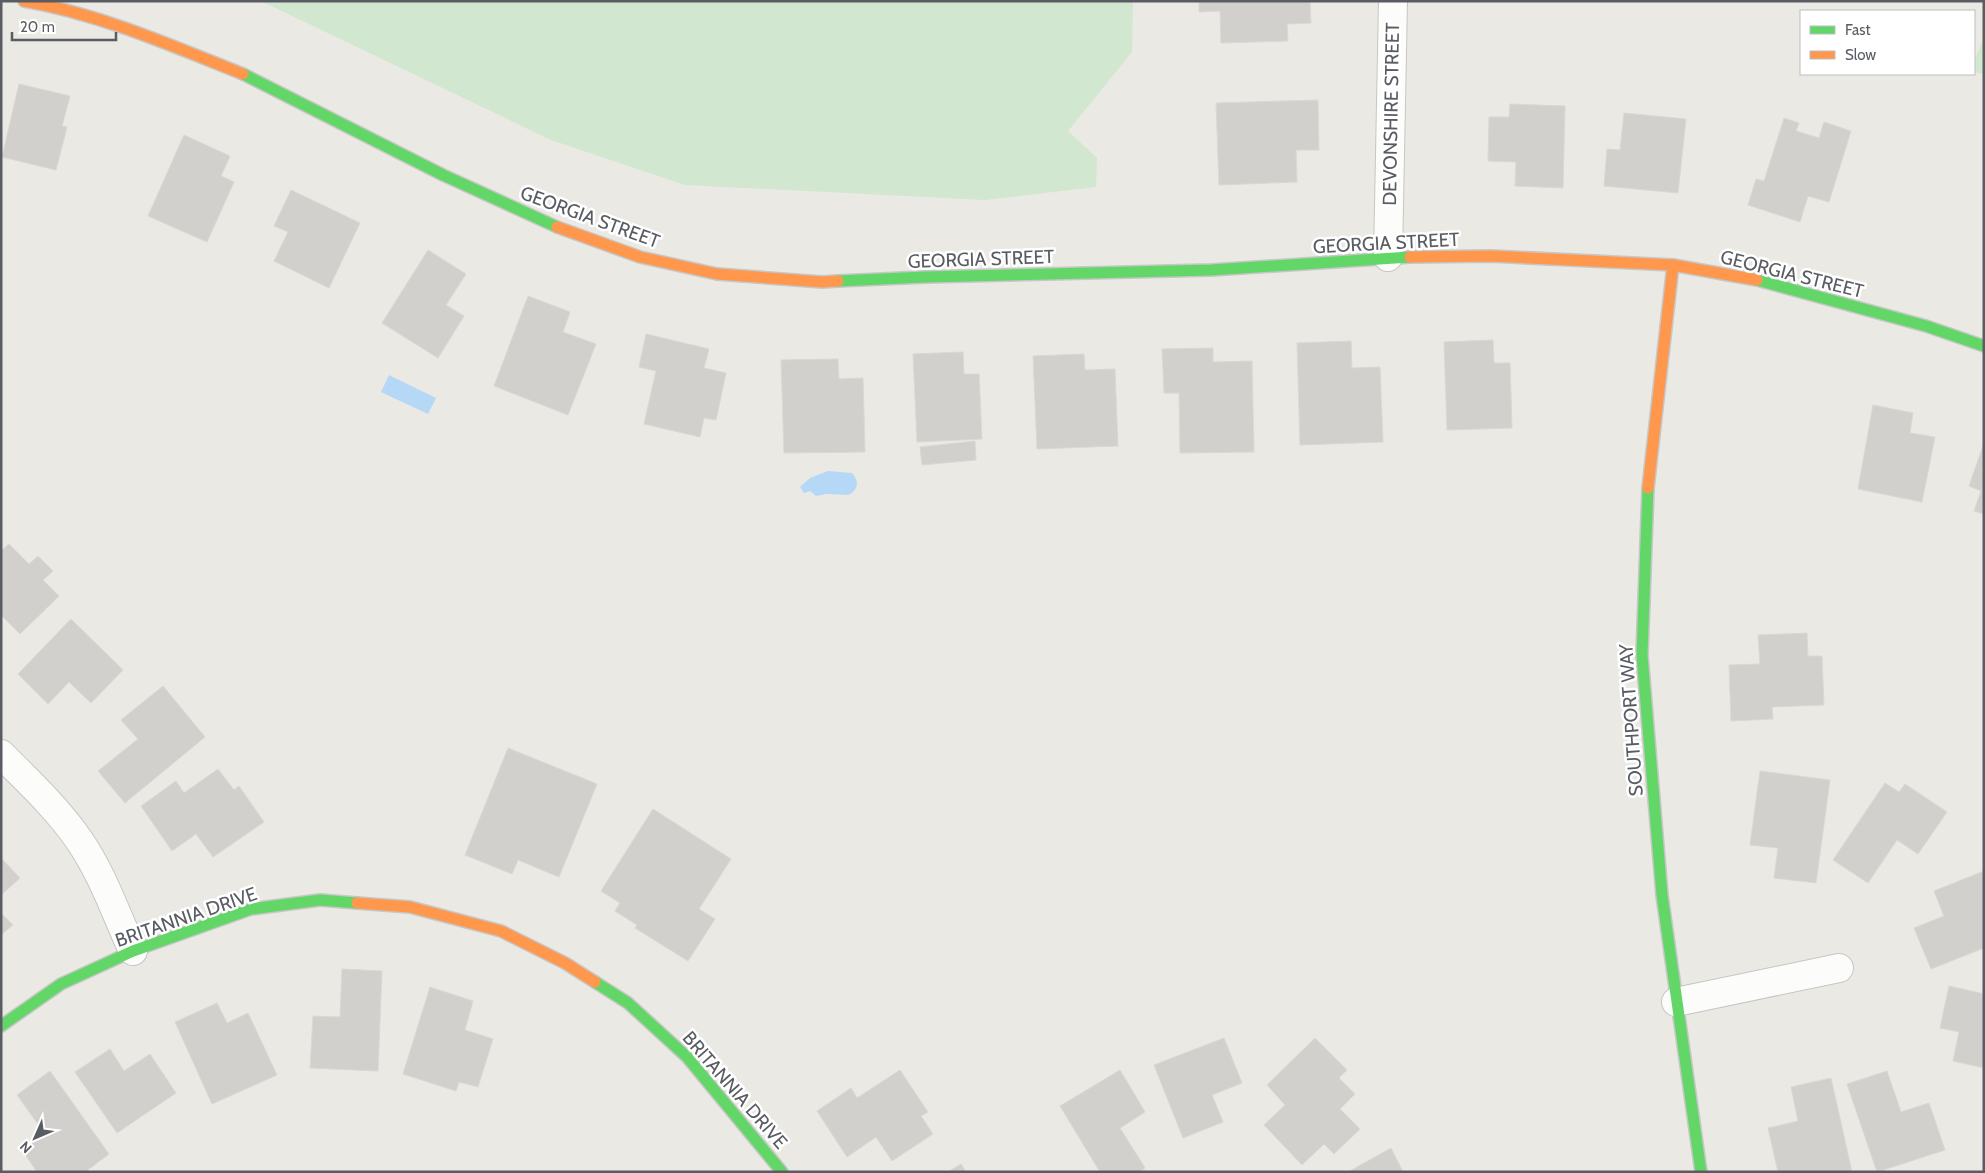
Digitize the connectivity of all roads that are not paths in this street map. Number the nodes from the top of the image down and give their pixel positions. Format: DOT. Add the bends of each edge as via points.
graph roads {
  1 [pos="24,1"];
  2 [pos="1393,1"];
  3 [pos="1388,258"];
  4 [pos="1673,265"];
  5 [pos="1984,346"];
  6 [pos="1,754"];
  7 [pos="133,951"];
  8 [pos="1839,968"];
  9 [pos="1676,1002"];
  10 [pos="1,1026"];
  11 [pos="782,1172"];
  12 [pos="1701,1172"];
  1 -- 3 [label="street, GEORGIA STREET" via="159,41 249,78 542,222 640,257 717,274 822,282 1211,270"];
  2 -- 3 [label="street, DEVONSHIRE STREET"];
  3 -- 4 [label="street, GEORGIA STREET" via="1491,256"];
  4 -- 5 [label="street, GEORGIA STREET" via="1761,281 1926,326"];
  4 -- 9 [label="street, SOUTHPORT WAY" via="1649,471 1642,654 1662,895"];
  6 -- 7 [label="street" via="55,808 80,841"];
  7 -- 10 [label="street, BRITANNIA DRIVE" via="60,984"];
  7 -- 11 [label="street, BRITANNIA DRIVE" via="252,909 320,900 410,907 501,931 565,963 628,1003 687,1057"];
  8 -- 9 [label="street"];
  9 -- 12 [label="street, SOUTHPORT WAY"];
}
